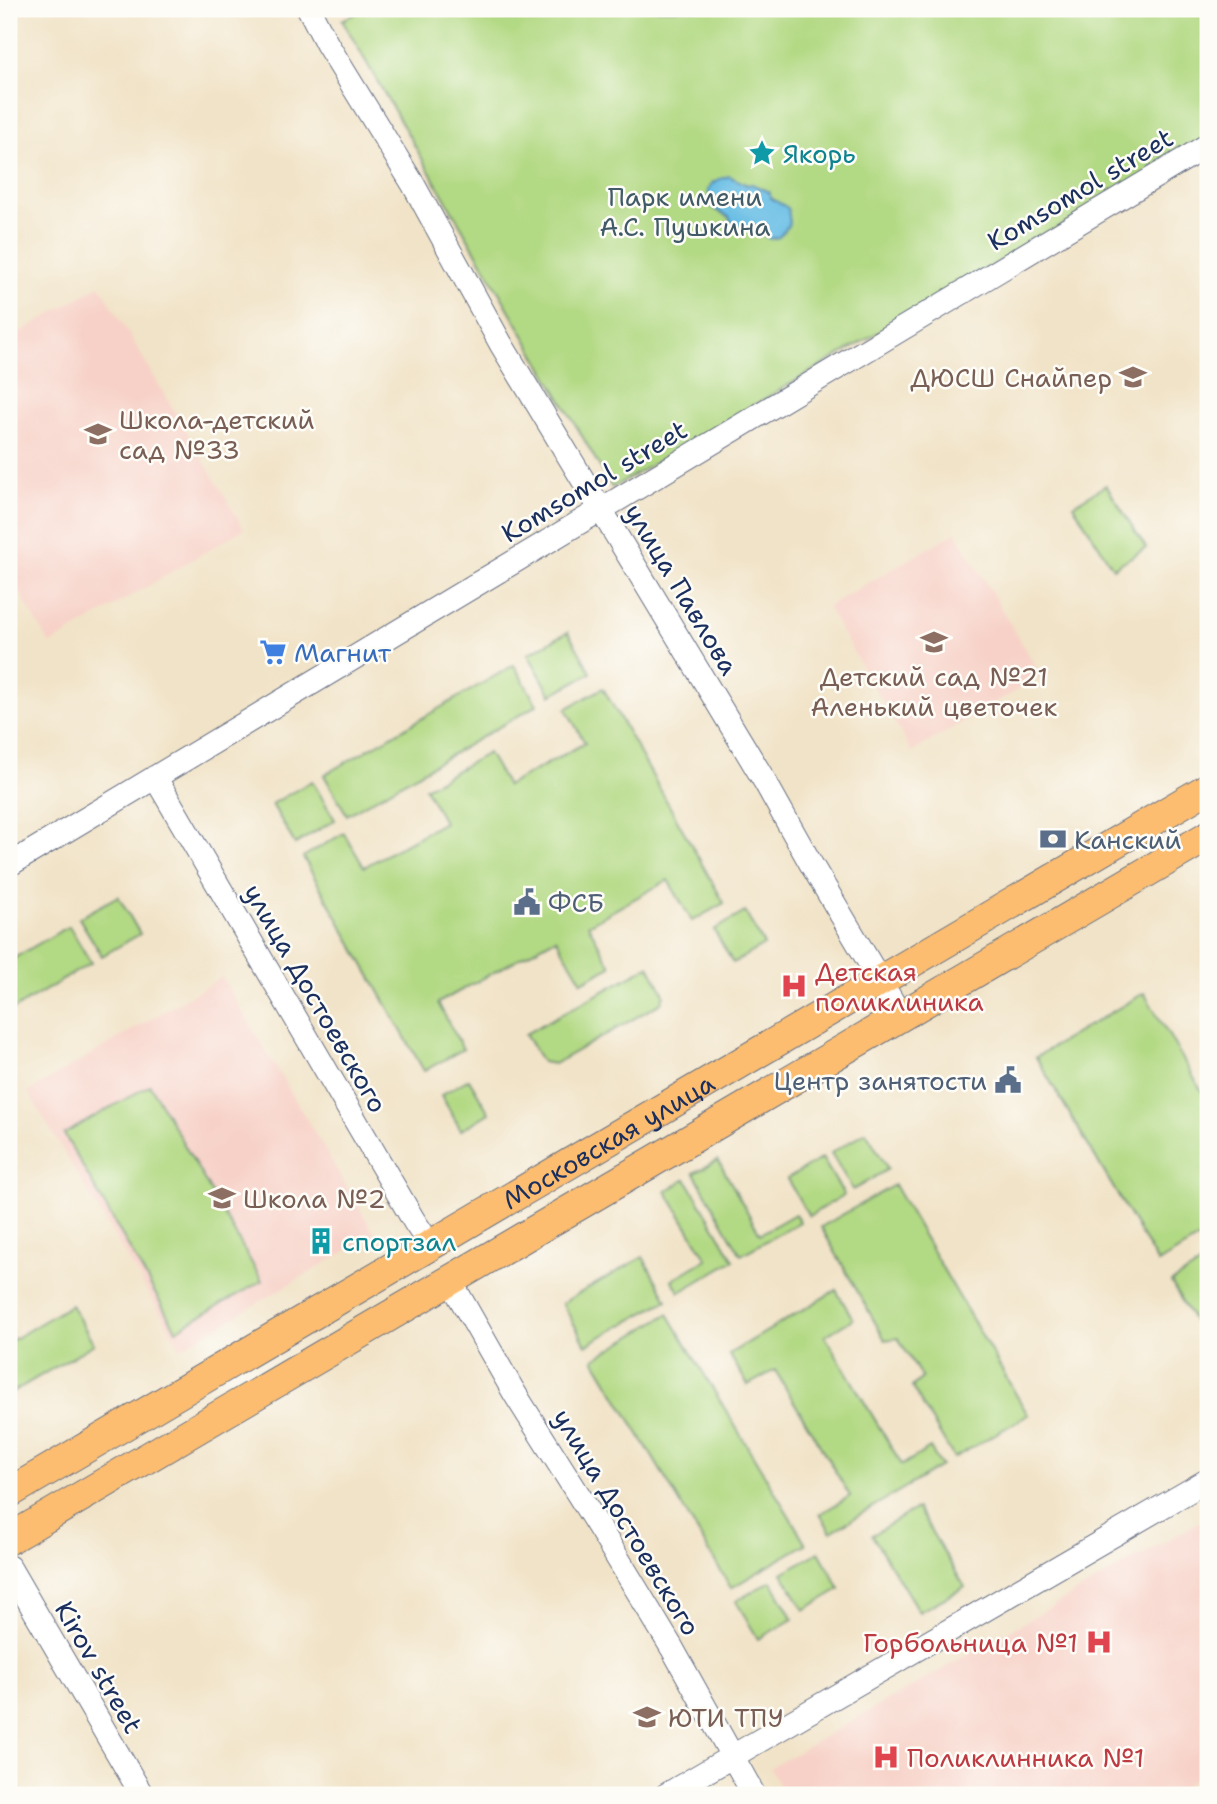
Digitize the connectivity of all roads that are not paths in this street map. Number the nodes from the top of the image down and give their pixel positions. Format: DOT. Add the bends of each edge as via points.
graph roads {
  1 [pos="309,9"];
  2 [pos="1208,145"];
  3 [pos="602,509"];
  4 [pos="155,777"];
  5 [pos="1208,788"];
  6 [pos="1208,836"];
  7 [pos="9,865"];
  8 [pos="880,981"];
  9 [pos="901,1016"];
  10 [pos="430,1245"];
  11 [pos="450,1280"];
  12 [pos="1208,1480"];
  13 [pos="9,1493"];
  14 [pos="9,1539"];
  15 [pos="9,1567"];
  16 [pos="732,1757"];
  17 [pos="142,1795"];
  18 [pos="666,1795"];
  19 [pos="754,1795"];
  1 -- 3 [label="street, улица Павлова" via="501,344"];
  2 -- 3 [label="street, Komsomol street"];
  3 -- 4 [label="street, Komsomol street"];
  3 -- 8 [label="street, улица Павлова"];
  4 -- 7 [label="street, Komsomol street"];
  4 -- 10 [label="street, улица Достоевского"];
  5 -- 8 [label="main road, Московская улица"];
  6 -- 9 [label="main road, Московская улица"];
  8 -- 9 [label="street, улица Павлова"];
  8 -- 10 [label="main road, Московская улица"];
  9 -- 11 [label="main road, Московская улица"];
  10 -- 13 [label="main road, Московская улица"];
  11 -- 14 [label="main road, Московская улица"];
  11 -- 16 [label="street, улица Достоевского" via="672,1648"];
  12 -- 16 [label="street"];
  15 -- 17 [label="street, Kirov street"];
  16 -- 18 [label="street"];
  16 -- 19 [label="street, улица Достоевского"];
}
